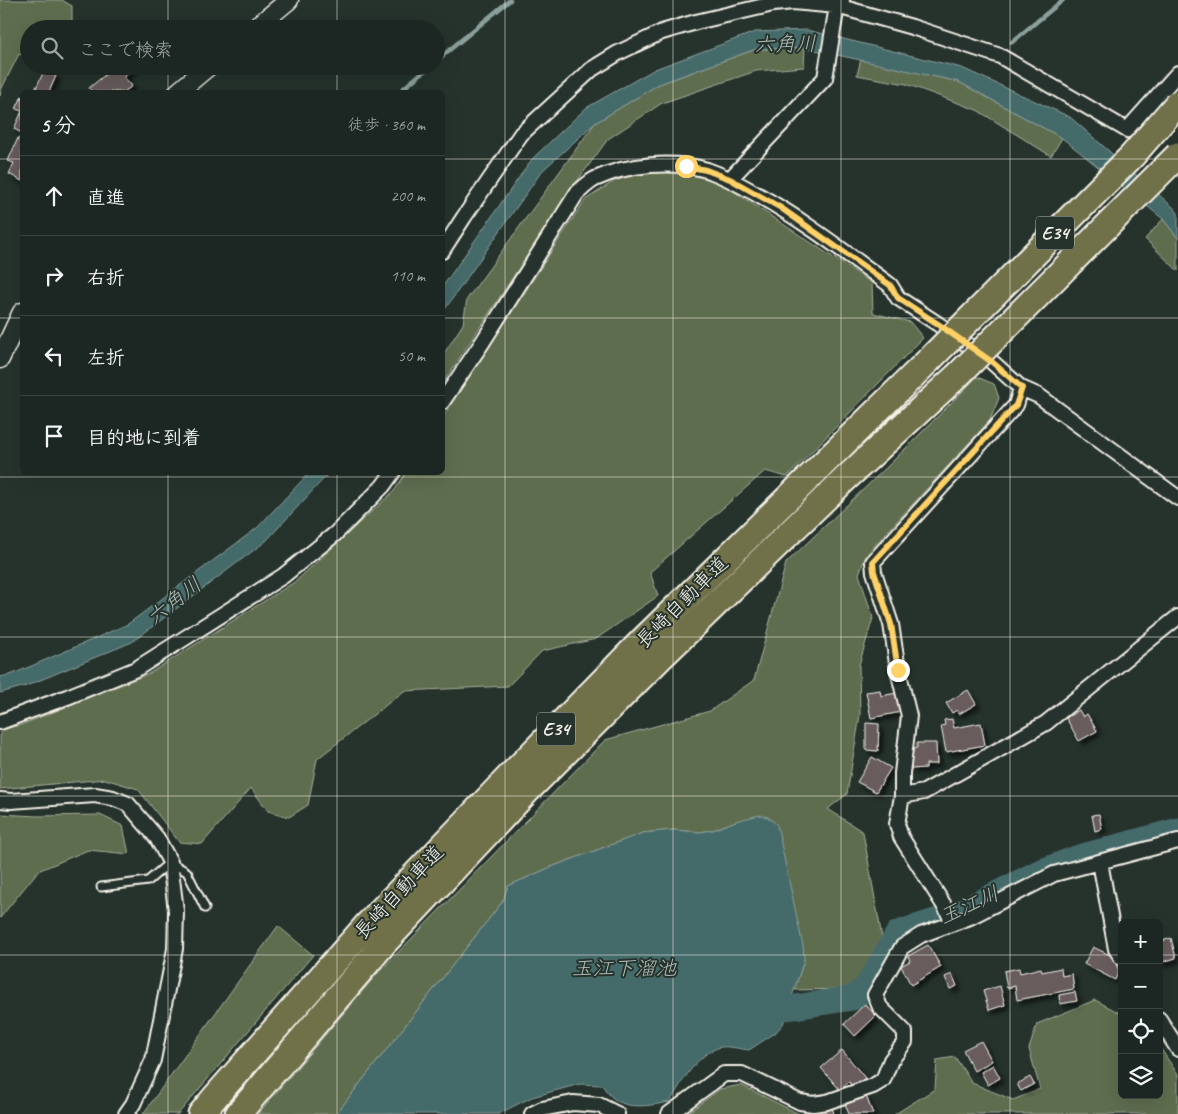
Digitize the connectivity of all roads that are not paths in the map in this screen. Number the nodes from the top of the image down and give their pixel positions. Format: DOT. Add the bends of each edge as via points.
graph roads {
  1 [pos="289,0"];
  2 [pos="840,3"];
  3 [pos="265,20"];
  4 [pos="1178,73"];
  5 [pos="198,75"];
  6 [pos="180,90"];
  7 [pos="1178,104"];
  8 [pos="1178,155"];
  9 [pos="730,179"];
  10 [pos="445,246"];
  11 [pos="20,316"];
  12 [pos="0,358"];
  13 [pos="1022,388"];
  14 [pos="445,398"];
  15 [pos="391,475"];
  16 [pos="1178,498"];
  17 [pos="1178,618"];
  18 [pos="0,722"];
  19 [pos="902,796"];
  20 [pos="0,800"];
  21 [pos="1178,841"];
  22 [pos="170,862"];
  23 [pos="1100,862"];
  24 [pos="102,887"];
  25 [pos="204,908"];
  26 [pos="953,923"];
  27 [pos="1118,952"];
  28 [pos="1163,1025"];
  29 [pos="1178,1049"];
  30 [pos="126,1114"];
  31 [pos="201,1114"];
  32 [pos="238,1114"];
  33 [pos="532,1114"];
  34 [pos="617,1114"];
  35 [pos="669,1114"];
  1 -- 3 [label="street"];
  2 -- 4 [label="street" via="1000,56 1127,130"];
  2 -- 9 [label="street" via="824,78"];
  2 -- 10 [label="street" via="773,4 696,22 662,32 592,68 521,134"];
  5 -- 6 [label="street"];
  7 -- 31 [label="highway, 長崎自動車道 / E34, bridge" via="1132,156 510,776 367,925"];
  8 -- 32 [label="highway, 長崎自動車道 / E34, bridge" via="957,376 845,479 526,792 385,942"];
  9 -- 13 [label="street" via="815,231 890,285 898,298 992,362"];
  9 -- 14 [label="street" via="686,166 639,166 594,180 577,193"];
  11 -- 12 [label="street"];
  13 -- 16 [label="street" via="1039,396"];
  13 -- 19 [label="street" via="1016,405 873,562 891,624 908,716"];
  15 -- 18 [label="street" via="335,534 284,576 136,669"];
  17 -- 19 [label="street" via="1046,723 924,792"];
  19 -- 26 [label="street" via="898,824 901,837"];
  20 -- 22 [label="street" via="95,795 113,798 128,804 157,838"];
  21 -- 23 [label="street"];
  22 -- 24 [label="lane" via="148,881"];
  22 -- 25 [label="lane" via="187,872"];
  22 -- 30 [label="street" via="176,910 175,949 154,1060"];
  23 -- 26 [label="street" via="1054,874"];
  23 -- 27 [label="street"];
  26 -- 35 [label="street" via="921,935 902,947 875,995 880,1007 905,1032 905,1042 891,1060 883,1080 827,1102 813,1104 800,1102 742,1074 724,1074"];
  28 -- 29 [label="street"];
  33 -- 34 [label="street" via="573,1103 599,1105"];
}
